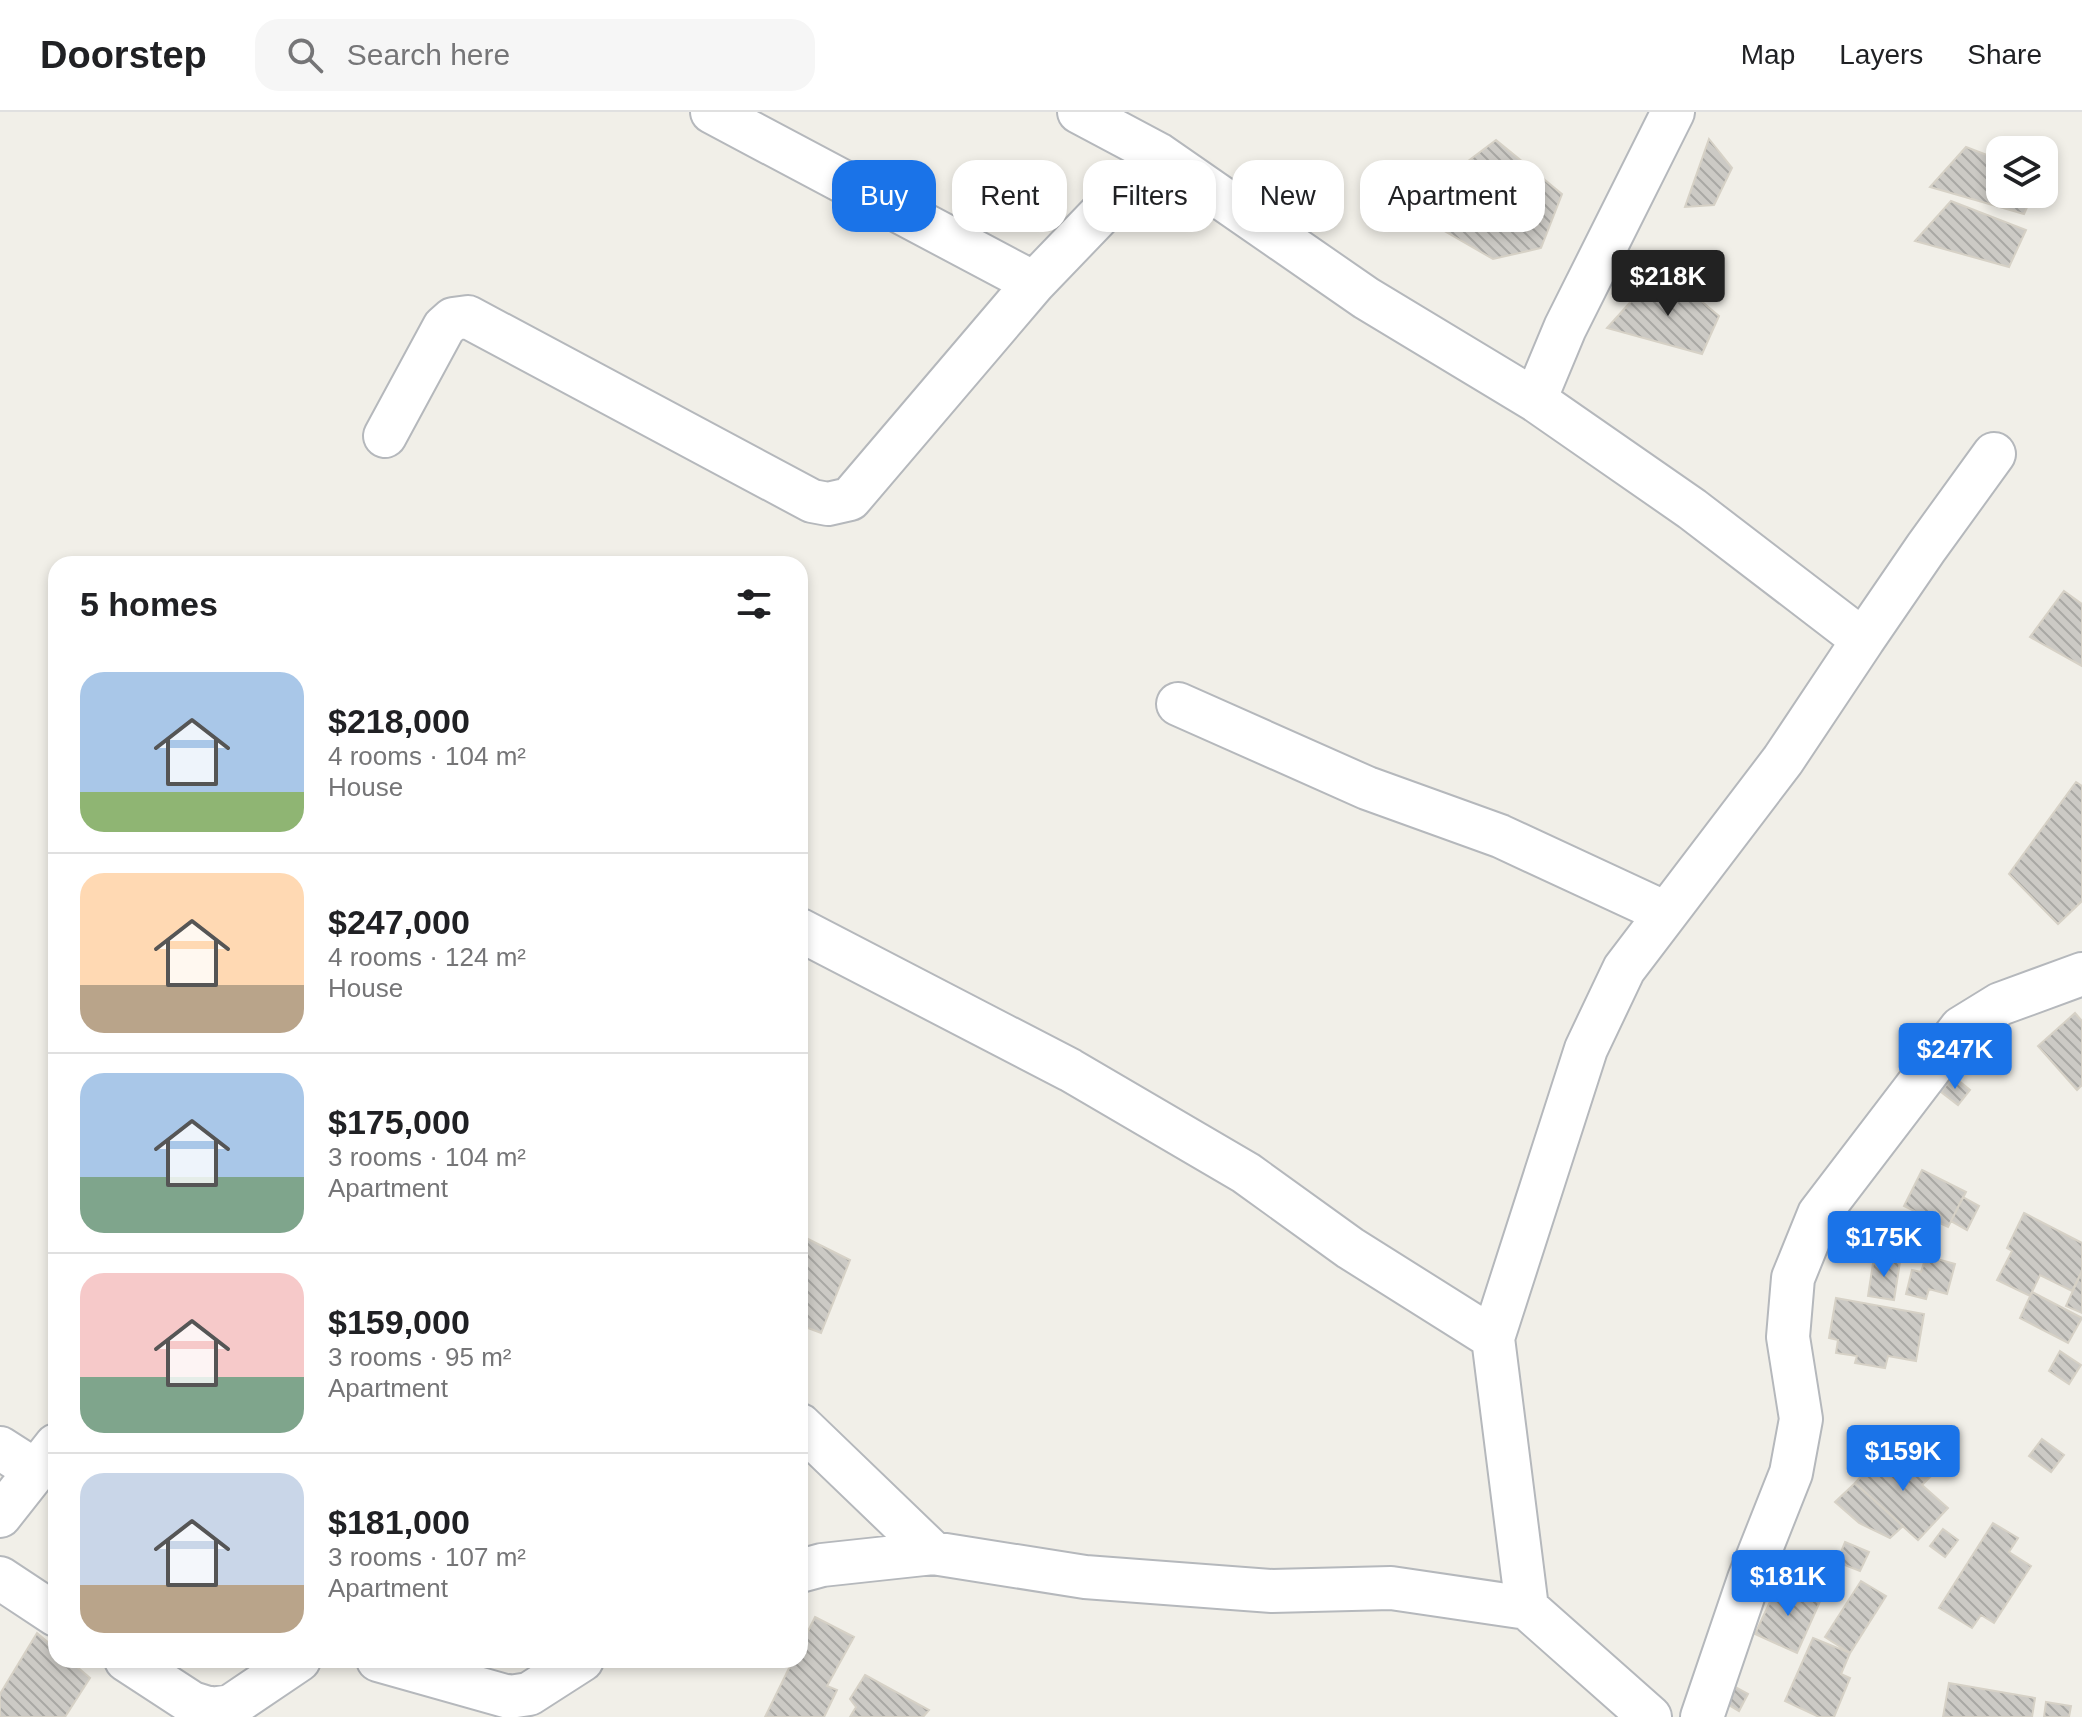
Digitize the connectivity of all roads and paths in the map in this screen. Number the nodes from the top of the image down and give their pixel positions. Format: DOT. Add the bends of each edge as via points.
graph roads {
  1 [pos="712,112"];
  2 [pos="1079,112"];
  3 [pos="1673,112"];
  4 [pos="1158,154"];
  5 [pos="1034,283"];
  6 [pos="1535,400"];
  7 [pos="385,436"];
  8 [pos="1994,454"];
  9 [pos="1863,640"];
  10 [pos="1178,704"];
  11 [pos="1666,913"];
  12 [pos="808,934"];
  13 [pos="2082,974"];
  14 [pos="1493,1338"];
  15 [pos="808,1433"];
  16 [pos="0,1448"];
  17 [pos="46,1458"];
  18 [pos="0,1516"];
  19 [pos="933,1553"];
  20 [pos="808,1569"];
  21 [pos="0,1578"];
  22 [pos="1527,1608"];
  23 [pos="48,1610"];
  24 [pos="138,1668"];
  25 [pos="287,1668"];
  26 [pos="406,1668"];
  27 [pos="570,1668"];
  28 [pos="574,1668"];
  29 [pos="547,1717"];
  30 [pos="1650,1717"];
  31 [pos="1702,1717"];
  1 -- 5 [label="street"];
  2 -- 4 [label="street"];
  3 -- 6 [label="street" via="1565,328"];
  4 -- 5 [label="street"];
  4 -- 6 [label="street" via="1366,298"];
  5 -- 7 [label="street" via="850,499 812,501 468,317 444,327"];
  6 -- 9 [label="street" via="1692,509"];
  8 -- 9 [label="street"];
  9 -- 11 [label="street" via="1783,760"];
  10 -- 11 [label="street" via="1367,788 1500,836"];
  11 -- 14 [label="street" via="1624,969 1586,1049"];
  12 -- 14 [label="street" via="1070,1070 1246,1173 1350,1248"];
  13 -- 31 [label="street" via="2000,1004 1961,1028 1819,1214 1793,1278 1788,1337 1801,1419 1791,1473"];
  14 -- 22 [label="street"];
  15 -- 19 [label="street"];
  16 -- 17 [label="street"];
  17 -- 18 [label="street"];
  19 -- 20 [label="street"];
  19 -- 22 [label="street" via="1085,1577 1272,1591 1391,1588"];
  21 -- 23 [label="street"];
  22 -- 30 [label="street"];
  24 -- 25 [label="street" via="192,1703 211,1709 231,1706"];
  26 -- 27 [label="street" via="509,1697 529,1694"];
  28 -- 29 [label="street"];
}
